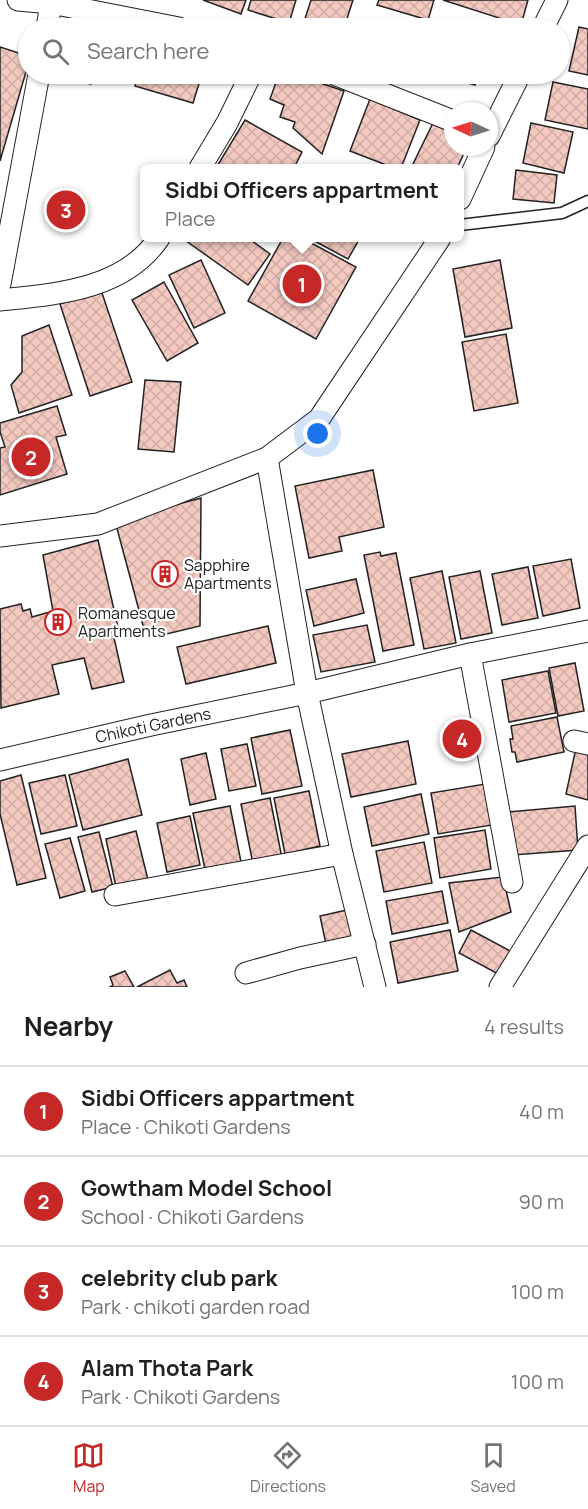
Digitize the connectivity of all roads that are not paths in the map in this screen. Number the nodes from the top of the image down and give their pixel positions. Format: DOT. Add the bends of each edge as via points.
graph roads {
  1 [pos="18,0"];
  2 [pos="557,0"];
  3 [pos="51,3"];
  4 [pos="49,18"];
  5 [pos="128,18"];
  6 [pos="548,18"];
  7 [pos="37,84"];
  8 [pos="246,84"];
  9 [pos="359,84"];
  10 [pos="515,84"];
  11 [pos="444,117"];
  12 [pos="498,118"];
  13 [pos="480,156"];
  14 [pos="202,164"];
  15 [pos="464,189"];
  16 [pos="588,201"];
  17 [pos="464,224"];
  18 [pos="156,242"];
  19 [pos="437,242"];
  20 [pos="0,284"];
  21 [pos="0,300"];
  22 [pos="267,458"];
  23 [pos="0,536"];
  24 [pos="588,632"];
  25 [pos="470,654"];
  26 [pos="307,693"];
  27 [pos="0,760"];
  28 [pos="588,846"];
  29 [pos="342,854"];
  30 [pos="512,882"];
  31 [pos="115,895"];
  32 [pos="365,944"];
  33 [pos="246,973"];
  34 [pos="375,987"];
  35 [pos="500,987"];
  1 -- 3 [label="street"];
  2 -- 6 [label="street"];
  3 -- 4 [label="street"];
  3 -- 5 [label="street"];
  7 -- 20 [label="street"];
  8 -- 14 [label="street"];
  9 -- 11 [label="street"];
  10 -- 12 [label="street"];
  13 -- 15 [label="street"];
  16 -- 17 [label="lane" via="562,213"];
  18 -- 21 [label="street" via="121,274 77,291"];
  19 -- 22 [label="street" via="319,419"];
  22 -- 23 [label="street" via="98,524"];
  22 -- 26 [label="street"];
  24 -- 25 [label="street, Chikoti Gardens"];
  25 -- 26 [label="street, Chikoti Gardens"];
  25 -- 30 [label="street"];
  26 -- 27 [label="street, Chikoti Gardens"];
  26 -- 29 [label="street"];
  28 -- 35 [label="street"];
  29 -- 31 [label="street"];
  29 -- 32 [label="street"];
  32 -- 33 [label="street"];
  32 -- 34 [label="street"];
}
